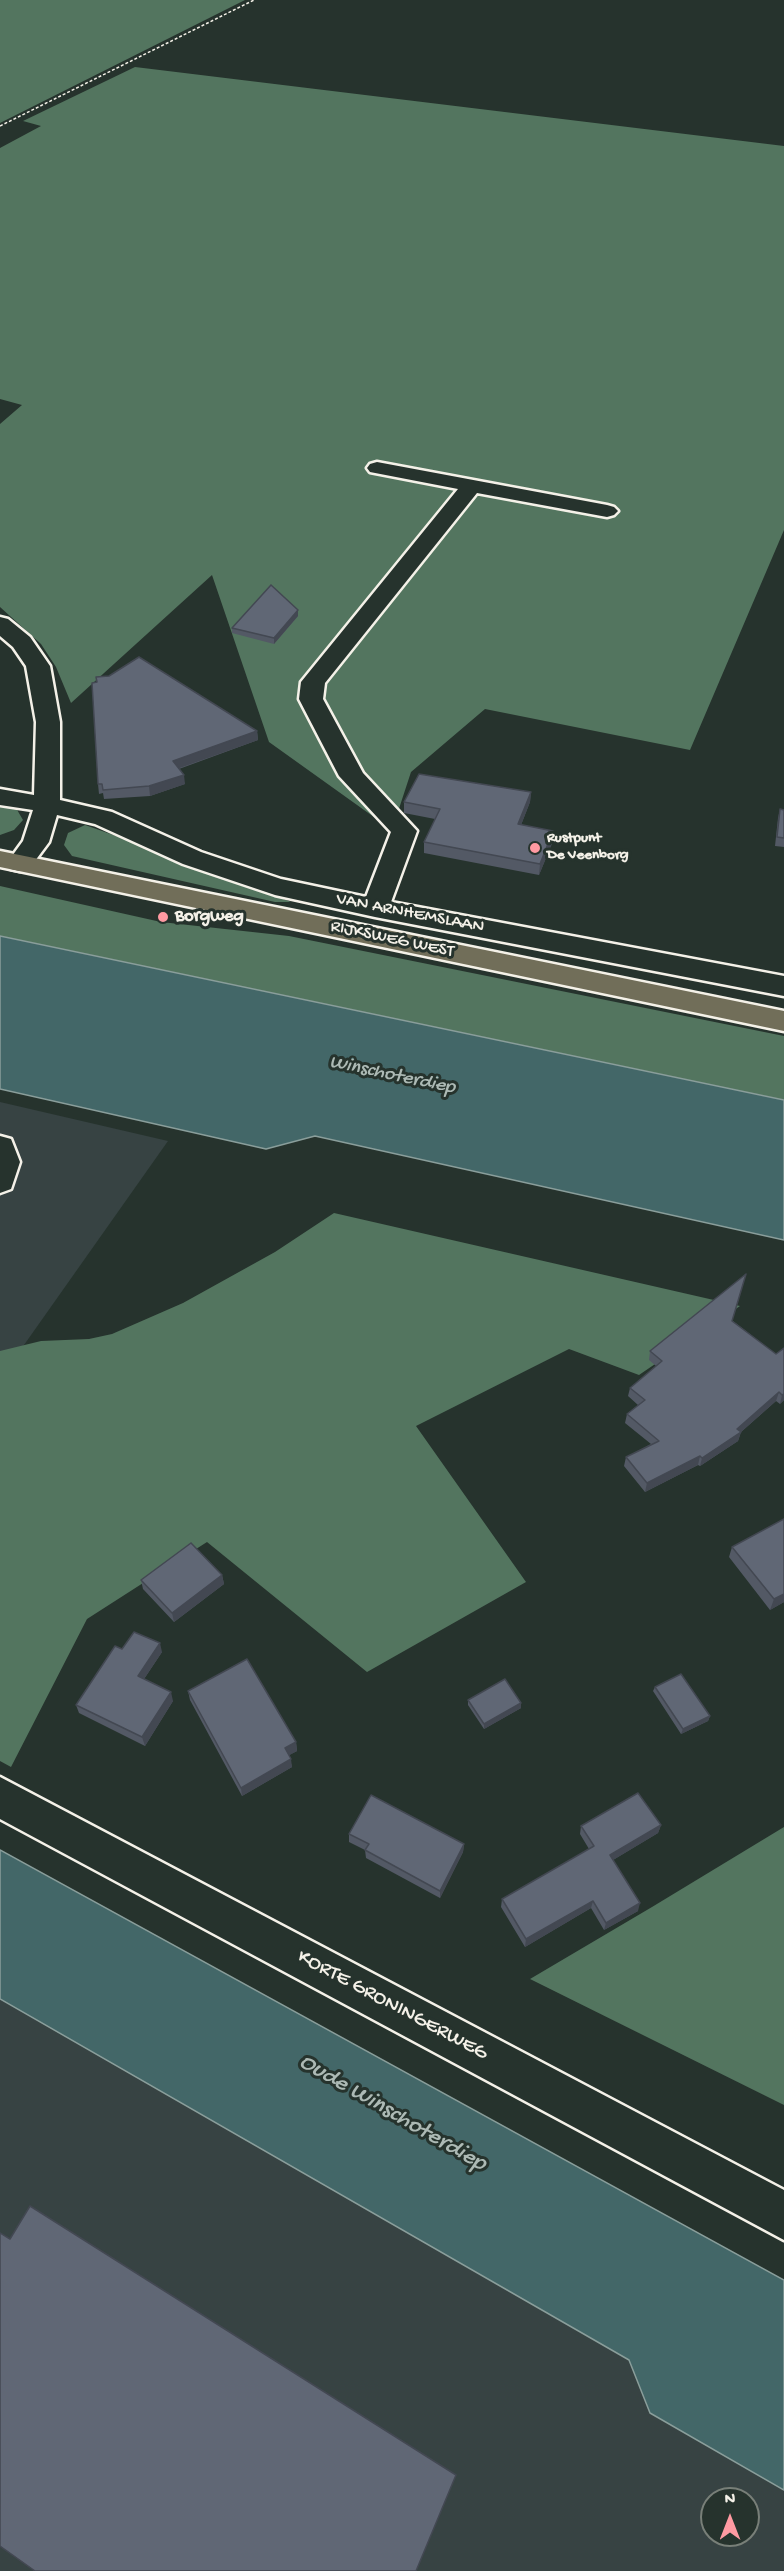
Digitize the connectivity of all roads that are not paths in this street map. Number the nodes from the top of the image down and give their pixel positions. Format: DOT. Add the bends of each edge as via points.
graph roads {
  1 [pos="377,468"];
  2 [pos="472,486"];
  3 [pos="607,511"];
  4 [pos="0,624"];
  5 [pos="0,797"];
  6 [pos="47,805"];
  7 [pos="10,861"];
  8 [pos="375,908"];
  9 [pos="784,986"];
  10 [pos="784,1021"];
  11 [pos="0,1147"];
  12 [pos="0,1181"];
  13 [pos="0,1797"];
  14 [pos="784,2216"];
  1 -- 2 [label="street"];
  2 -- 3 [label="street"];
  2 -- 8 [label="street" via="312,682 311,699 352,776 404,831"];
  4 -- 6 [label="street" via="31,654 40,674 49,740"];
  5 -- 6 [label="street"];
  6 -- 7 [label="street" via="36,842"];
  6 -- 8 [label="street, VAN ARNHEMSLAAN" via="120,824 192,858 252,879"];
  7 -- 10 [label="main road, RIJKSWEG WEST"];
  8 -- 9 [label="street, VAN ARNHEMSLAAN"];
  11 -- 12 [label="street" via="4,1162"];
  13 -- 14 [label="street, KORTE GRONINGERWEG"];
}
